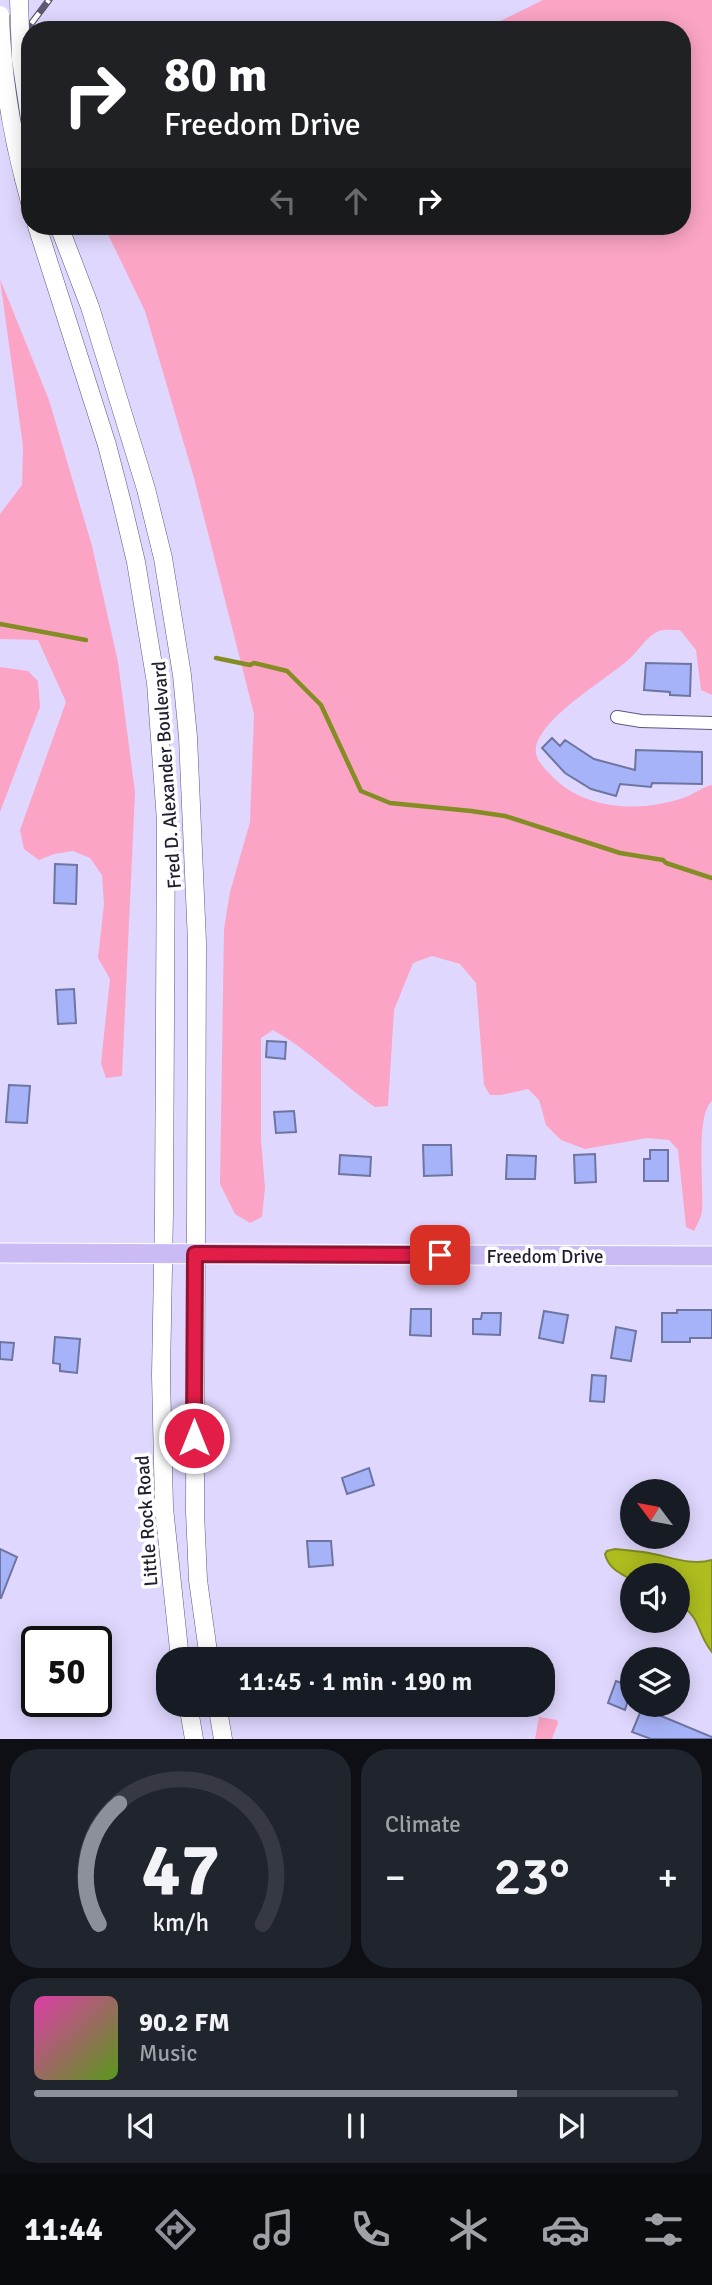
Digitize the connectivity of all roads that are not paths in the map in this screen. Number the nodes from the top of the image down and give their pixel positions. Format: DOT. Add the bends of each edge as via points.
graph roads {
  1 [pos="0,0"];
  2 [pos="19,0"];
  3 [pos="1,15"];
  4 [pos="21,60"];
  5 [pos="21,167"];
  6 [pos="40,235"];
  7 [pos="62,235"];
  8 [pos="617,717"];
  9 [pos="712,723"];
  10 [pos="0,1253"];
  11 [pos="163,1254"];
  12 [pos="195,1254"];
  13 [pos="712,1256"];
  14 [pos="179,1647"];
  15 [pos="207,1647"];
  16 [pos="190,1717"];
  17 [pos="219,1717"];
  18 [pos="194,1739"];
  19 [pos="223,1739"];
  1 -- 3 [label="main road"];
  2 -- 4 [label="main road, bridge"];
  3 -- 5 [label="main road, bridge" via="4,79"];
  6 -- 11 [label="main road, Fred D. Alexander Boulevard" via="107,445 136,562 156,682 166,821"];
  7 -- 12 [label="main road, Fred D. Alexander Boulevard" via="90,307 146,489 163,558 182,675 197,942"];
  8 -- 9 [label="street"];
  10 -- 11 [label="main road, Freedom Drive"];
  11 -- 12 [label="main road, Freedom Drive"];
  11 -- 14 [label="main road, Little Rock Road" via="164,1508"];
  12 -- 13 [label="main road, Freedom Drive"];
  12 -- 15 [label="main road" via="195,1512"];
  16 -- 18 [label="main road"];
  17 -- 19 [label="main road"];
}
